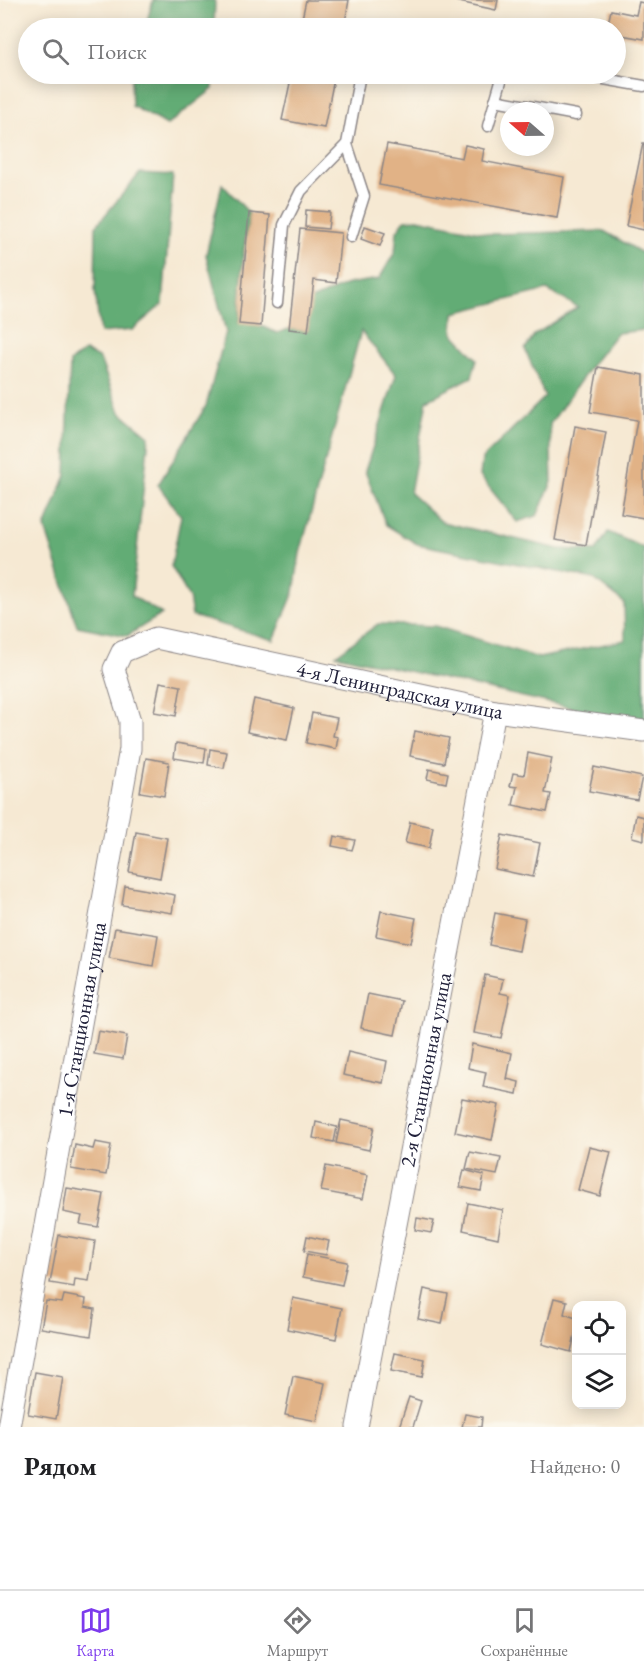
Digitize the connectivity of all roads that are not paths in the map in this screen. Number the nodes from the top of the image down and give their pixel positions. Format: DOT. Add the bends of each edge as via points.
graph roads {
  1 [pos="626,83"];
  2 [pos="358,84"];
  3 [pos="500,84"];
  4 [pos="644,86"];
  5 [pos="495,100"];
  6 [pos="576,115"];
  7 [pos="488,126"];
  8 [pos="346,144"];
  9 [pos="351,237"];
  10 [pos="277,303"];
  11 [pos="156,638"];
  12 [pos="495,711"];
  13 [pos="644,731"];
  14 [pos="9,1427"];
  15 [pos="357,1427"];
  1 -- 4 [label="lane"];
  2 -- 8 [label="lane"];
  3 -- 5 [label="lane"];
  5 -- 6 [label="lane"];
  5 -- 7 [label="lane"];
  8 -- 9 [label="lane" via="364,196"];
  8 -- 10 [label="lane" via="301,191 284,225"];
  11 -- 12 [label="street, 4-я Ленинградская улица"];
  11 -- 14 [label="street, 1-я Станционная улица" via="122,652 114,669 130,721 130,749"];
  12 -- 13 [label="street, 4-я Ленинградская улица"];
  12 -- 15 [label="street, 2-я Станционная улица"];
}
